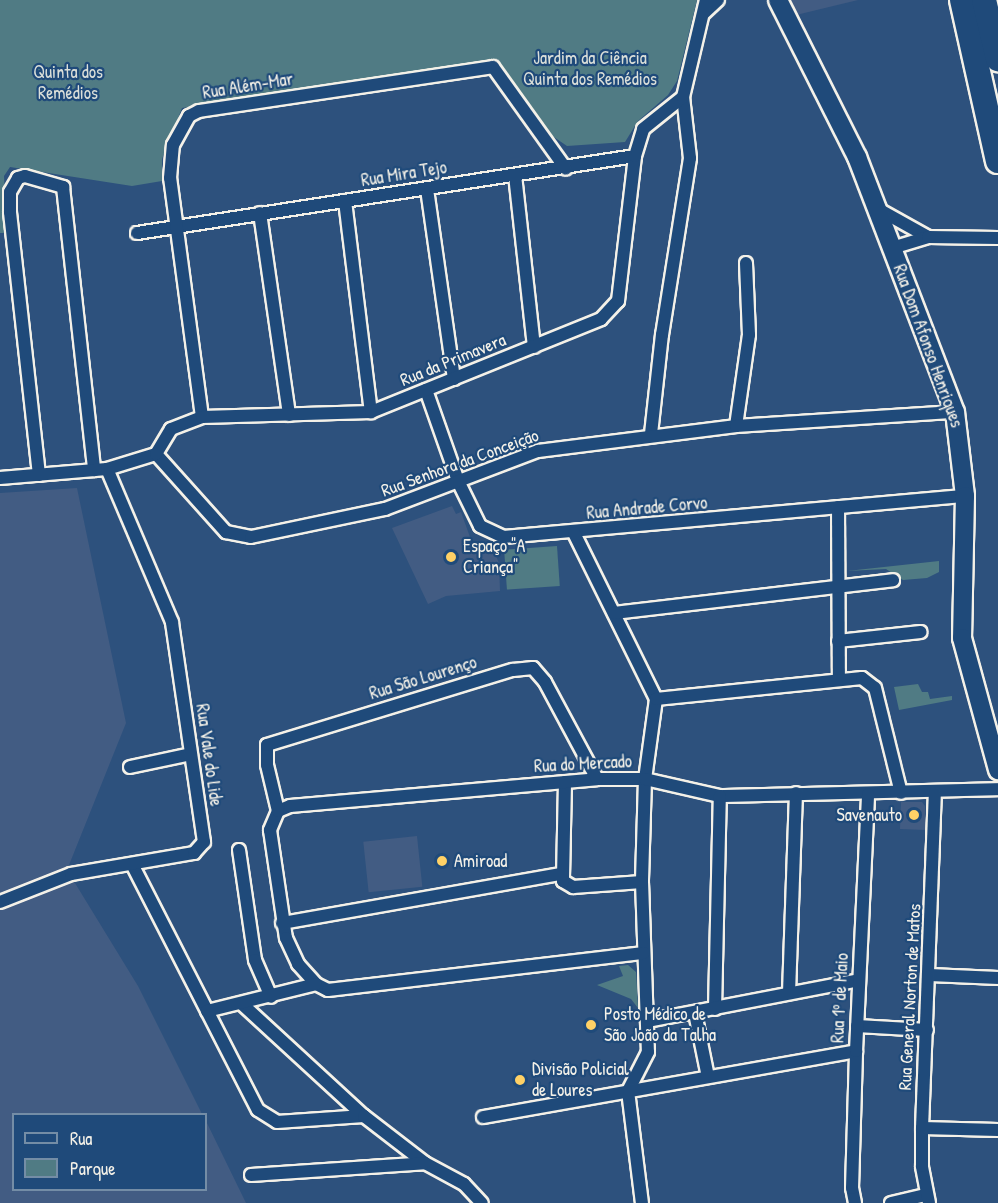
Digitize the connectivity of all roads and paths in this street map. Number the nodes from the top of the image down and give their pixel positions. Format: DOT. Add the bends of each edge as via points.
graph roads {
  1 [pos="706,0"];
  2 [pos="718,0"];
  3 [pos="766,0"];
  4 [pos="962,0"];
  5 [pos="984,0"];
  6 [pos="781,7"];
  7 [pos="701,16"];
  8 [pos="998,59"];
  9 [pos="683,97"];
  10 [pos="635,156"];
  11 [pos="998,161"];
  12 [pos="566,169"];
  13 [pos="515,175"];
  14 [pos="427,189"];
  15 [pos="345,201"];
  16 [pos="879,209"];
  17 [pos="260,213"];
  18 [pos="179,225"];
  19 [pos="137,233"];
  20 [pos="928,237"];
  21 [pos="998,238"];
  22 [pos="892,248"];
  23 [pos="746,263"];
  24 [pos="534,347"];
  25 [pos="454,379"];
  26 [pos="426,390"];
  27 [pos="371,412"];
  28 [pos="955,412"];
  29 [pos="290,415"];
  30 [pos="201,417"];
  31 [pos="736,426"];
  32 [pos="651,434"];
  33 [pos="156,454"];
  34 [pos="107,469"];
  35 [pos="94,470"];
  36 [pos="39,475"];
  37 [pos="0,478"];
  38 [pos="458,481"];
  39 [pos="965,496"];
  40 [pos="838,507"];
  41 [pos="574,533"];
  42 [pos="894,580"];
  43 [pos="836,590"];
  44 [pos="614,613"];
  45 [pos="921,632"];
  46 [pos="838,641"];
  47 [pos="839,680"];
  48 [pos="656,699"];
  49 [pos="191,753"];
  50 [pos="130,767"];
  51 [pos="998,770"];
  52 [pos="645,778"];
  53 [pos="597,779"];
  54 [pos="565,782"];
  55 [pos="998,789"];
  56 [pos="796,793"];
  57 [pos="901,793"];
  58 [pos="935,793"];
  59 [pos="868,794"];
  60 [pos="720,796"];
  61 [pos="278,811"];
  62 [pos="239,850"];
  63 [pos="132,864"];
  64 [pos="561,874"];
  65 [pos="642,882"];
  66 [pos="0,902"];
  67 [pos="282,923"];
  68 [pos="644,953"];
  69 [pos="930,975"];
  70 [pos="998,978"];
  71 [pos="859,980"];
  72 [pos="316,984"];
  73 [pos="789,993"];
  74 [pos="271,997"];
  75 [pos="243,1004"];
  76 [pos="715,1009"];
  77 [pos="207,1011"];
  78 [pos="695,1013"];
  79 [pos="647,1022"];
  80 [pos="857,1026"];
  81 [pos="927,1030"];
  82 [pos="856,1051"];
  83 [pos="708,1077"];
  84 [pos="628,1091"];
  85 [pos="364,1116"];
  86 [pos="483,1117"];
  87 [pos="922,1128"];
  88 [pos="998,1130"];
  89 [pos="425,1163"];
  90 [pos="251,1175"];
  91 [pos="927,1199"];
  92 [pos="482,1203"];
  93 [pos="642,1203"];
  94 [pos="855,1203"];
  95 [pos="891,1203"];
  1 -- 7 [label="street"];
  2 -- 7 [label="street"];
  3 -- 6 [label="street, Rua Dom Afonso Henriques"];
  4 -- 11 [label="highway"];
  5 -- 8 [label="highway"];
  6 -- 16 [label="street, Rua Dom Afonso Henriques"];
  7 -- 9 [label="street"];
  9 -- 10 [label="street, Rua da Primavera" via="643,129"];
  9 -- 32 [label="street" via="690,158"];
  10 -- 12 [label="street, Rua Mira Tejo"];
  10 -- 24 [label="street, Rua da Primavera" via="618,301 601,319"];
  12 -- 13 [label="street, Rua Mira Tejo"];
  12 -- 18 [label="street, Rua Além-Mar" via="493,67 199,111 182,124 173,146 170,178"];
  13 -- 14 [label="street, Rua Mira Tejo"];
  13 -- 24 [label="street"];
  14 -- 15 [label="street, Rua Mira Tejo"];
  14 -- 25 [label="street"];
  15 -- 17 [label="street, Rua Mira Tejo"];
  15 -- 27 [label="street"];
  16 -- 20 [label="street"];
  16 -- 22 [label="street, Rua Dom Afonso Henriques"];
  17 -- 18 [label="street, Rua Mira Tejo"];
  17 -- 29 [label="street"];
  18 -- 19 [label="street, Rua Mira Tejo"];
  18 -- 30 [label="street, Rua Além-Mar"];
  20 -- 21 [label="street"];
  20 -- 22 [label="street"];
  22 -- 28 [label="street, Rua Dom Afonso Henriques"];
  23 -- 31 [label="street" via="749,335"];
  24 -- 25 [label="street, Rua da Primavera"];
  25 -- 26 [label="street, Rua da Primavera"];
  26 -- 27 [label="street, Rua da Primavera"];
  26 -- 38 [label="street, Rua Andrade Corvo"];
  27 -- 29 [label="street, Rua da Primavera"];
  28 -- 31 [label="street, Rua Senhora da Conceição"];
  28 -- 39 [label="street, Rua Dom Afonso Henriques"];
  29 -- 30 [label="street, Rua da Primavera"];
  30 -- 33 [label="street, Rua da Primavera" via="171,429"];
  31 -- 32 [label="street, Rua Senhora da Conceição"];
  32 -- 38 [label="street, Rua Senhora da Conceição" via="538,451"];
  33 -- 34 [label="street"];
  33 -- 38 [label="street, Rua Senhora da Conceição" via="226,532 251,537 385,510"];
  34 -- 35 [label="street"];
  34 -- 49 [label="street, Rua Vale do Lide" via="172,622"];
  35 -- 36 [label="street"];
  35 -- 36 [label="street" via="60,184 18,178 10,192 10,212"];
  36 -- 37 [label="street"];
  38 -- 41 [label="street, Rua Andrade Corvo" via="480,526 504,537"];
  39 -- 40 [label="street, Rua Andrade Corvo"];
  39 -- 51 [label="street, Rua Dom Afonso Henriques" via="962,638"];
  40 -- 41 [label="street, Rua Andrade Corvo"];
  40 -- 43 [label="street"];
  41 -- 44 [label="street"];
  42 -- 43 [label="street"];
  43 -- 44 [label="street"];
  43 -- 46 [label="street"];
  44 -- 48 [label="street"];
  45 -- 46 [label="street"];
  46 -- 47 [label="street"];
  47 -- 48 [label="street"];
  47 -- 57 [label="street" via="862,678 875,688"];
  48 -- 52 [label="street"];
  49 -- 50 [label="street"];
  49 -- 63 [label="street, Rua Vale do Lide" via="204,842 201,849 194,854"];
  52 -- 53 [label="street, Rua do Mercado"];
  52 -- 60 [label="street, Rua do Mercado"];
  52 -- 65 [label="street"];
  53 -- 54 [label="street, Rua do Mercado"];
  53 -- 61 [label="street, Rua São Lourenço" via="545,682 533,668 513,670 267,745 267,765"];
  54 -- 61 [label="street, Rua do Mercado" via="290,806"];
  54 -- 64 [label="street"];
  55 -- 58 [label="street, Rua do Mercado"];
  56 -- 59 [label="street, Rua do Mercado"];
  56 -- 60 [label="street, Rua do Mercado"];
  56 -- 73 [label="street"];
  57 -- 58 [label="street, Rua do Mercado"];
  57 -- 59 [label="street, Rua do Mercado"];
  58 -- 69 [label="street, Rua General Norton de Matos"];
  59 -- 71 [label="street, Rua 1º de Maio"];
  60 -- 76 [label="street"];
  61 -- 67 [label="street" via="270,830"];
  62 -- 74 [label="street" via="255,960"];
  63 -- 66 [label="street, Rua Vale do Lide" via="71,874"];
  63 -- 77 [label="street"];
  64 -- 65 [label="street" via="573,887"];
  64 -- 67 [label="street"];
  65 -- 68 [label="street"];
  67 -- 72 [label="street" via="298,964"];
  68 -- 72 [label="street" via="328,990"];
  68 -- 79 [label="street"];
  69 -- 70 [label="street"];
  69 -- 81 [label="street, Rua General Norton de Matos"];
  71 -- 73 [label="street"];
  71 -- 80 [label="street, Rua 1º de Maio"];
  72 -- 74 [label="street"];
  73 -- 76 [label="street"];
  74 -- 75 [label="street"];
  75 -- 77 [label="street"];
  75 -- 85 [label="street"];
  76 -- 78 [label="street"];
  77 -- 85 [label="street" via="258,1110 277,1122"];
  78 -- 79 [label="street"];
  78 -- 83 [label="street"];
  79 -- 84 [label="street" via="648,1052"];
  80 -- 81 [label="street"];
  80 -- 82 [label="street, Rua 1º de Maio"];
  81 -- 87 [label="street, Rua General Norton de Matos"];
  82 -- 83 [label="street"];
  82 -- 94 [label="street, Rua 1º de Maio" via="852,1188"];
  83 -- 84 [label="street"];
  84 -- 86 [label="street"];
  84 -- 93 [label="street"];
  85 -- 89 [label="street"];
  87 -- 88 [label="street"];
  87 -- 91 [label="street, Rua General Norton de Matos"];
  89 -- 90 [label="street"];
  89 -- 92 [label="street" via="464,1184"];
  91 -- 95 [label="street"];
}
